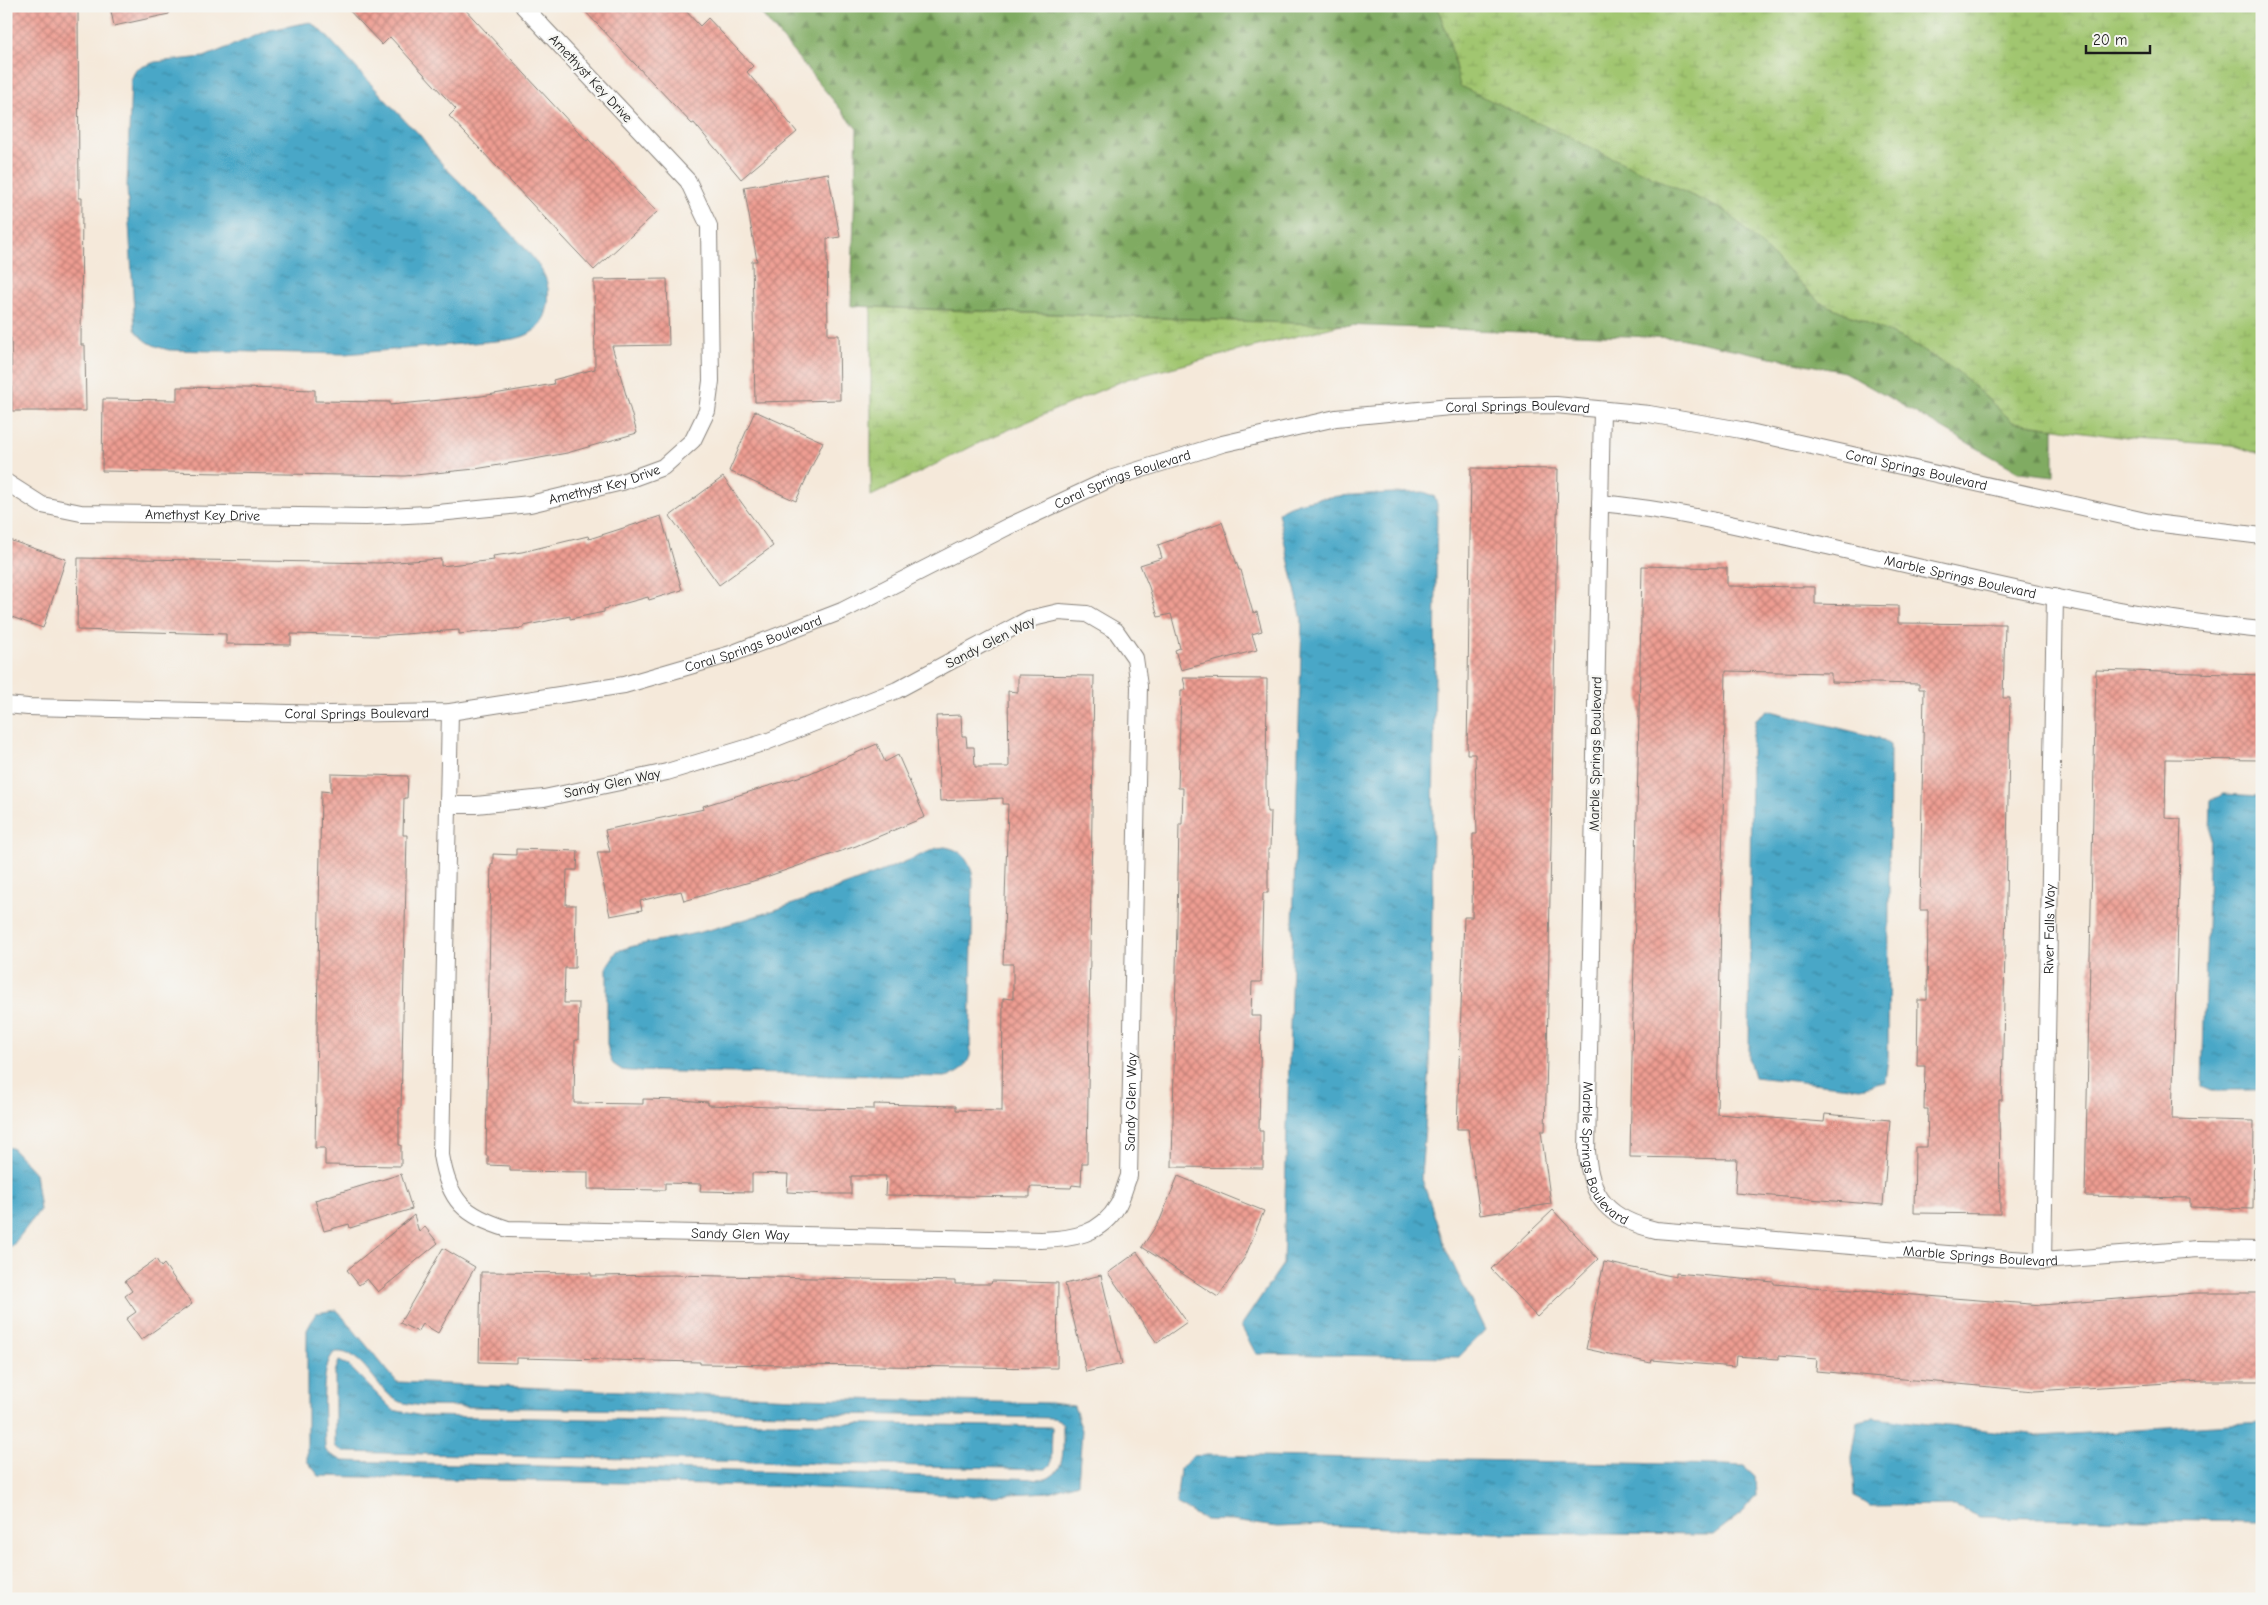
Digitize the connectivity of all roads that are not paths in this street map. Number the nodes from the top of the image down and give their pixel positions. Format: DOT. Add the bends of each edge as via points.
graph roads {
  1 [pos="523,6"];
  2 [pos="1602,410"];
  3 [pos="6,482"];
  4 [pos="1600,502"];
  5 [pos="2262,536"];
  6 [pos="2055,597"];
  7 [pos="2262,630"];
  8 [pos="6,705"];
  9 [pos="450,712"];
  10 [pos="448,805"];
  11 [pos="2262,1250"];
  12 [pos="2042,1261"];
  1 -- 3 [label="street, Amethyst Key Drive" via="688,181 710,226 711,381 707,411 693,440 663,467 622,482 530,504 428,514 366,517 82,513 42,505"];
  2 -- 4 [label="street, Marble Springs Boulevard"];
  2 -- 5 [label="street, Coral Springs Boulevard" via="1649,414 1741,430 2154,523"];
  2 -- 9 [label="street, Coral Springs Boulevard" via="1556,405 1450,407 1336,418 1222,444 1110,479 842,611 731,654 624,685"];
  4 -- 6 [label="street, Marble Springs Boulevard" via="1753,529"];
  4 -- 12 [label="street, Marble Springs Boulevard" via="1587,1151 1588,1173 1594,1190 1614,1214 1633,1224 1656,1230"];
  6 -- 7 [label="street, Marble Springs Boulevard" via="2150,617"];
  6 -- 12 [label="street, River Falls Way"];
  8 -- 9 [label="street, Coral Springs Boulevard" via="328,714"];
  9 -- 10 [label="street, Sandy Glen Way"];
  10 -- 10 [label="street, Sandy Glen Way" via="544,798 667,772 766,742 897,690 1029,619 1059,612 1087,614 1116,631 1135,658 1139,686 1129,1176 1118,1206 1096,1228 1070,1239 1041,1240 508,1230 480,1220 459,1202 446,1181 441,1155"];
  11 -- 12 [label="street, Marble Springs Boulevard" via="2197,1249"];
}
